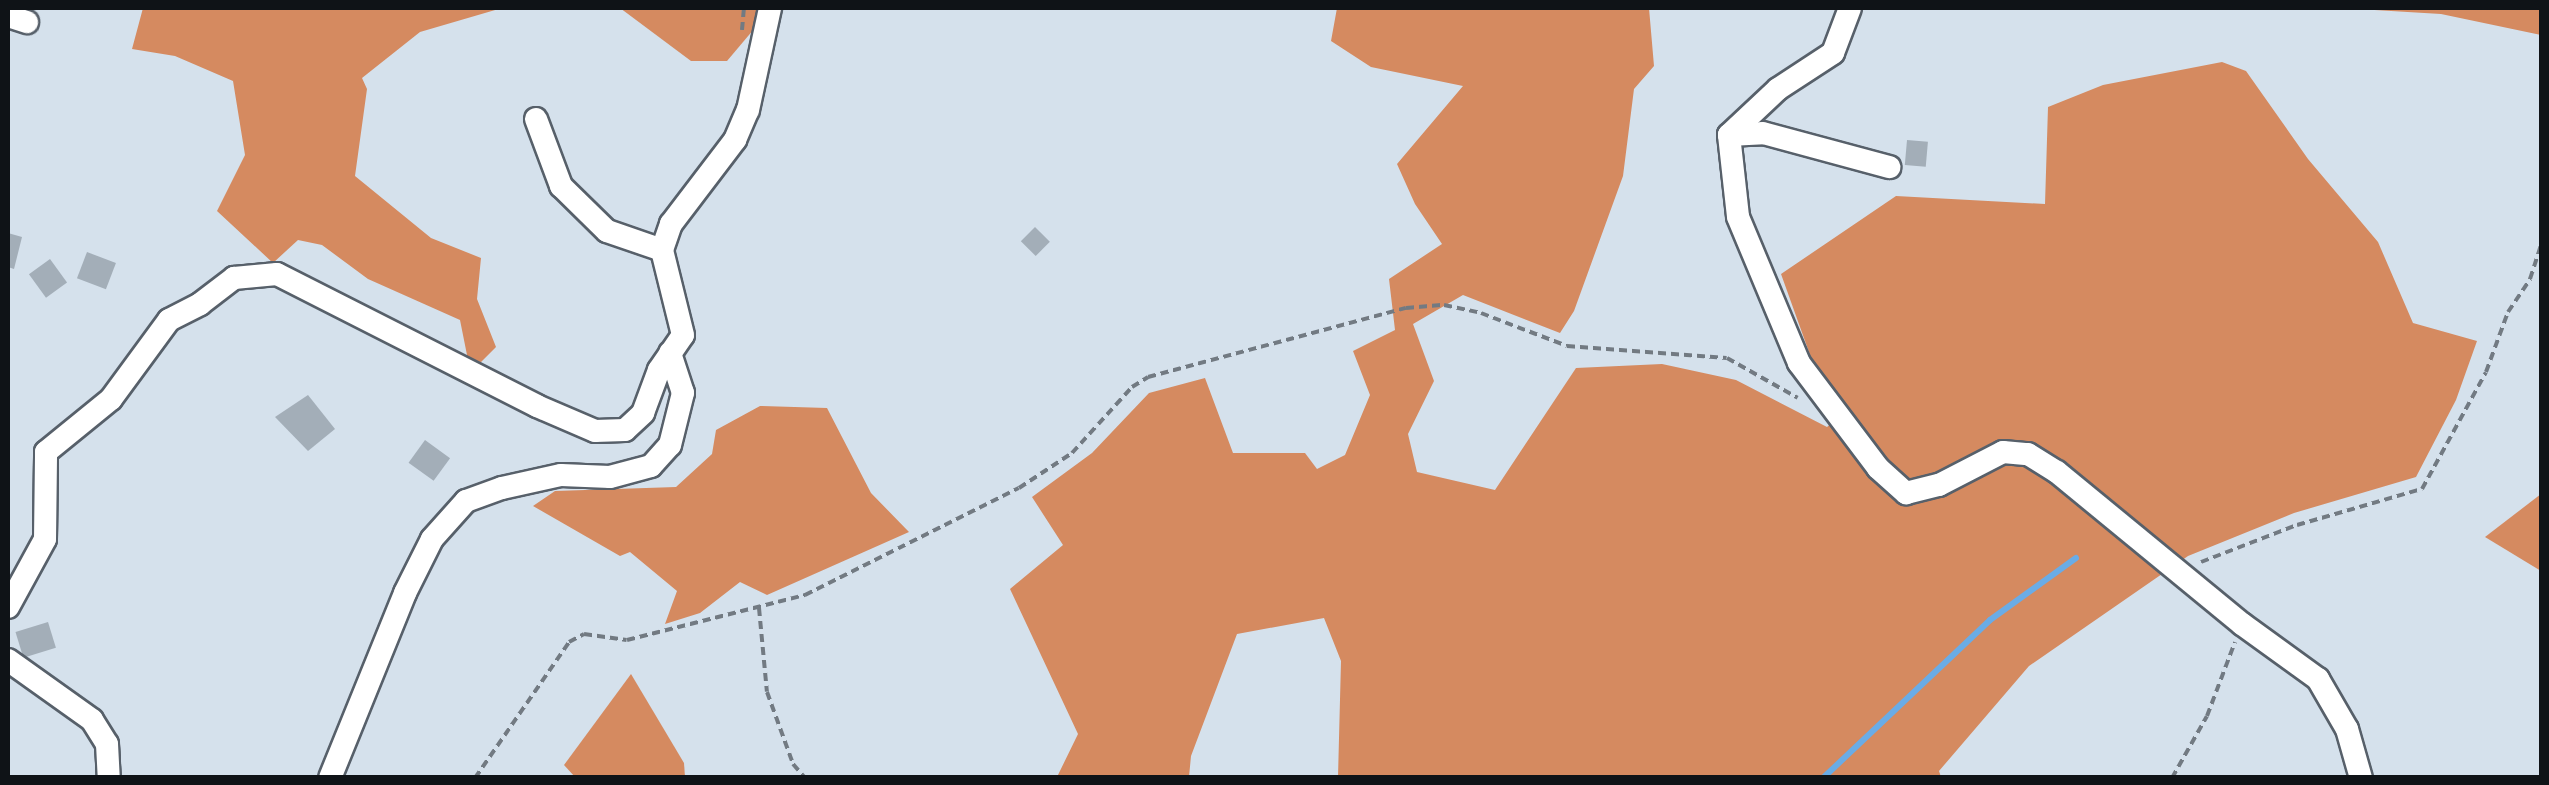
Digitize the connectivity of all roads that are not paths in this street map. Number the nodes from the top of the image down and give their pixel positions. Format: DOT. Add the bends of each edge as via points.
graph roads {
  1 [pos="770,8"];
  2 [pos="1850,8"];
  3 [pos="536,119"];
  4 [pos="1729,134"];
  5 [pos="1889,166"];
  6 [pos="662,250"];
  7 [pos="670,353"];
  8 [pos="8,607"];
  9 [pos="8,660"];
  10 [pos="109,778"];
  11 [pos="330,778"];
  12 [pos="2361,778"];
  1 -- 6 [label="street" via="742,125 672,224"];
  2 -- 4 [label="street" via="1833,53 1778,89"];
  3 -- 6 [label="street" via="560,186 607,232"];
  4 -- 5 [label="street" via="1762,134"];
  4 -- 12 [label="street" via="1738,216 1799,364 1878,468 1906,493 1938,485 2002,452 2028,454 2318,679 2347,729"];
  6 -- 7 [label="street" via="682,320 682,335"];
  7 -- 8 [label="street" via="643,414 625,430 595,431 277,274 234,278 168,320 111,399 46,452 44,539"];
  7 -- 11 [label="street" via="683,393 670,445 651,466 502,488 466,501 432,539"];
  9 -- 10 [label="street" via="92,720 106,744"];
}
